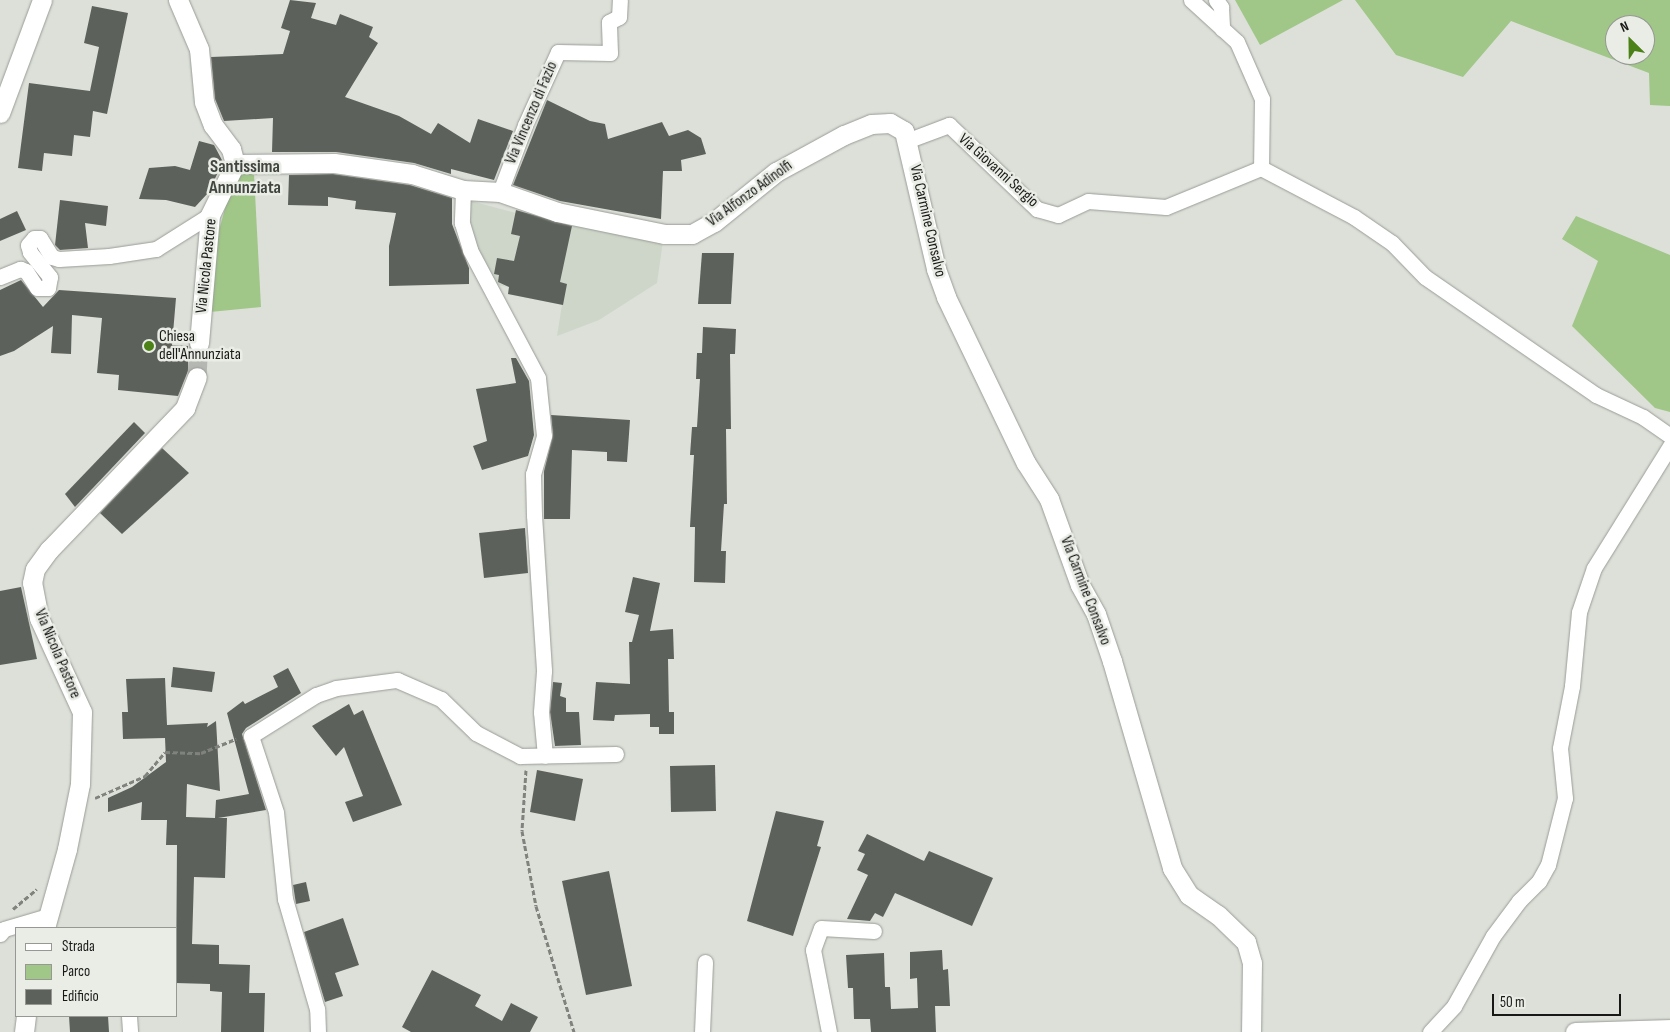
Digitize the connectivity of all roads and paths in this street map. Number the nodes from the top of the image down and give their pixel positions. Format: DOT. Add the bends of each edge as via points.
graph roads {
  1 [pos="42,0"];
  2 [pos="178,0"];
  3 [pos="620,0"];
  4 [pos="1191,0"];
  5 [pos="1216,0"];
  6 [pos="1222,29"];
  7 [pos="0,113"];
  8 [pos="909,140"];
  9 [pos="235,164"];
  10 [pos="1261,168"];
  11 [pos="463,190"];
  12 [pos="500,192"];
  13 [pos="210,215"];
  14 [pos="0,277"];
  15 [pos="199,343"];
  16 [pos="197,378"];
  17 [pos="1670,436"];
  18 [pos="1670,446"];
  19 [pos="252,736"];
  20 [pos="616,754"];
  21 [pos="526,756"];
  22 [pos="545,756"];
  23 [pos="90,801"];
  24 [pos="56,890"];
  25 [pos="5,912"];
  26 [pos="47,922"];
  27 [pos="15,927"];
  28 [pos="16,927"];
  29 [pos="874,931"];
  30 [pos="0,934"];
  31 [pos="706,962"];
  32 [pos="26,1017"];
  33 [pos="129,1017"];
  34 [pos="1670,1029"];
  35 [pos="24,1032"];
  36 [pos="130,1032"];
  37 [pos="318,1032"];
  38 [pos="574,1032"];
  39 [pos="702,1032"];
  40 [pos="829,1032"];
  41 [pos="1251,1032"];
  42 [pos="1430,1032"];
  43 [pos="1575,1032"];
  1 -- 7 [label="street"];
  2 -- 9 [label="street" via="199,49 204,102 213,125 231,149"];
  3 -- 12 [label="street, Via Vincenzo di Fazio" via="619,17 609,22 610,53 558,52 524,125"];
  4 -- 6 [label="street"];
  5 -- 6 [label="street" via="1221,7"];
  6 -- 10 [label="street" via="1237,42 1262,99"];
  8 -- 10 [label="street, Via Giovanni Sergio" via="949,125 1037,209 1058,215 1088,201 1166,207"];
  8 -- 12 [label="street, Via Alfonzo Adinolfi" via="904,131 890,123 871,124 844,135 776,172 714,222 692,234 664,234 557,212"];
  8 -- 41 [label="street, Via Carmine Consalvo" via="936,270 1026,463 1049,499 1080,585 1096,614 1172,868 1189,896 1218,915 1246,942 1252,963"];
  9 -- 11 [label="street, Via Alfonzo Adinolfi" via="334,162 412,174"];
  9 -- 13 [label="street, Via Nicola Pastore"];
  10 -- 17 [label="street" via="1354,217 1392,243 1425,277 1596,395 1643,417"];
  11 -- 12 [label="street, Via Alfonzo Adinolfi"];
  11 -- 22 [label="street" via="462,223 470,250 538,378 544,436 533,474 544,671 541,712"];
  13 -- 14 [label="street" via="156,249 109,256 59,259 52,256 40,238 34,238 28,245 50,277 48,288 37,288 26,271 20,269"];
  13 -- 15 [label="street, Via Nicola Pastore"];
  16 -- 24 [label="street, Via Nicola Pastore" via="185,408 49,550 35,570 32,583 39,618 82,712 80,784"];
  18 -- 42 [label="street" via="1594,568 1579,612 1572,686 1560,748 1565,798 1548,865 1539,881 1519,901 1493,936 1454,1006"];
  19 -- 21 [label="street" via="316,695 336,688 397,680 441,700 476,733 500,748"];
  19 -- 23 [label="path" via="200,753 165,752 145,776"];
  19 -- 37 [label="street" via="276,812 285,900 318,1009"];
  20 -- 22 [label="street"];
  21 -- 22 [label="street"];
  21 -- 38 [label="path" via="522,830 536,906"];
  24 -- 25 [label="path" via="43,885"];
  24 -- 26 [label="street, Via Nicola Pastore"];
  26 -- 28 [label="street"];
  27 -- 30 [label="street" via="4,929"];
  29 -- 40 [label="street" via="821,928 813,950"];
  31 -- 39 [label="street"];
  32 -- 35 [label="street"];
  33 -- 36 [label="street"];
  34 -- 43 [label="street"];
}
